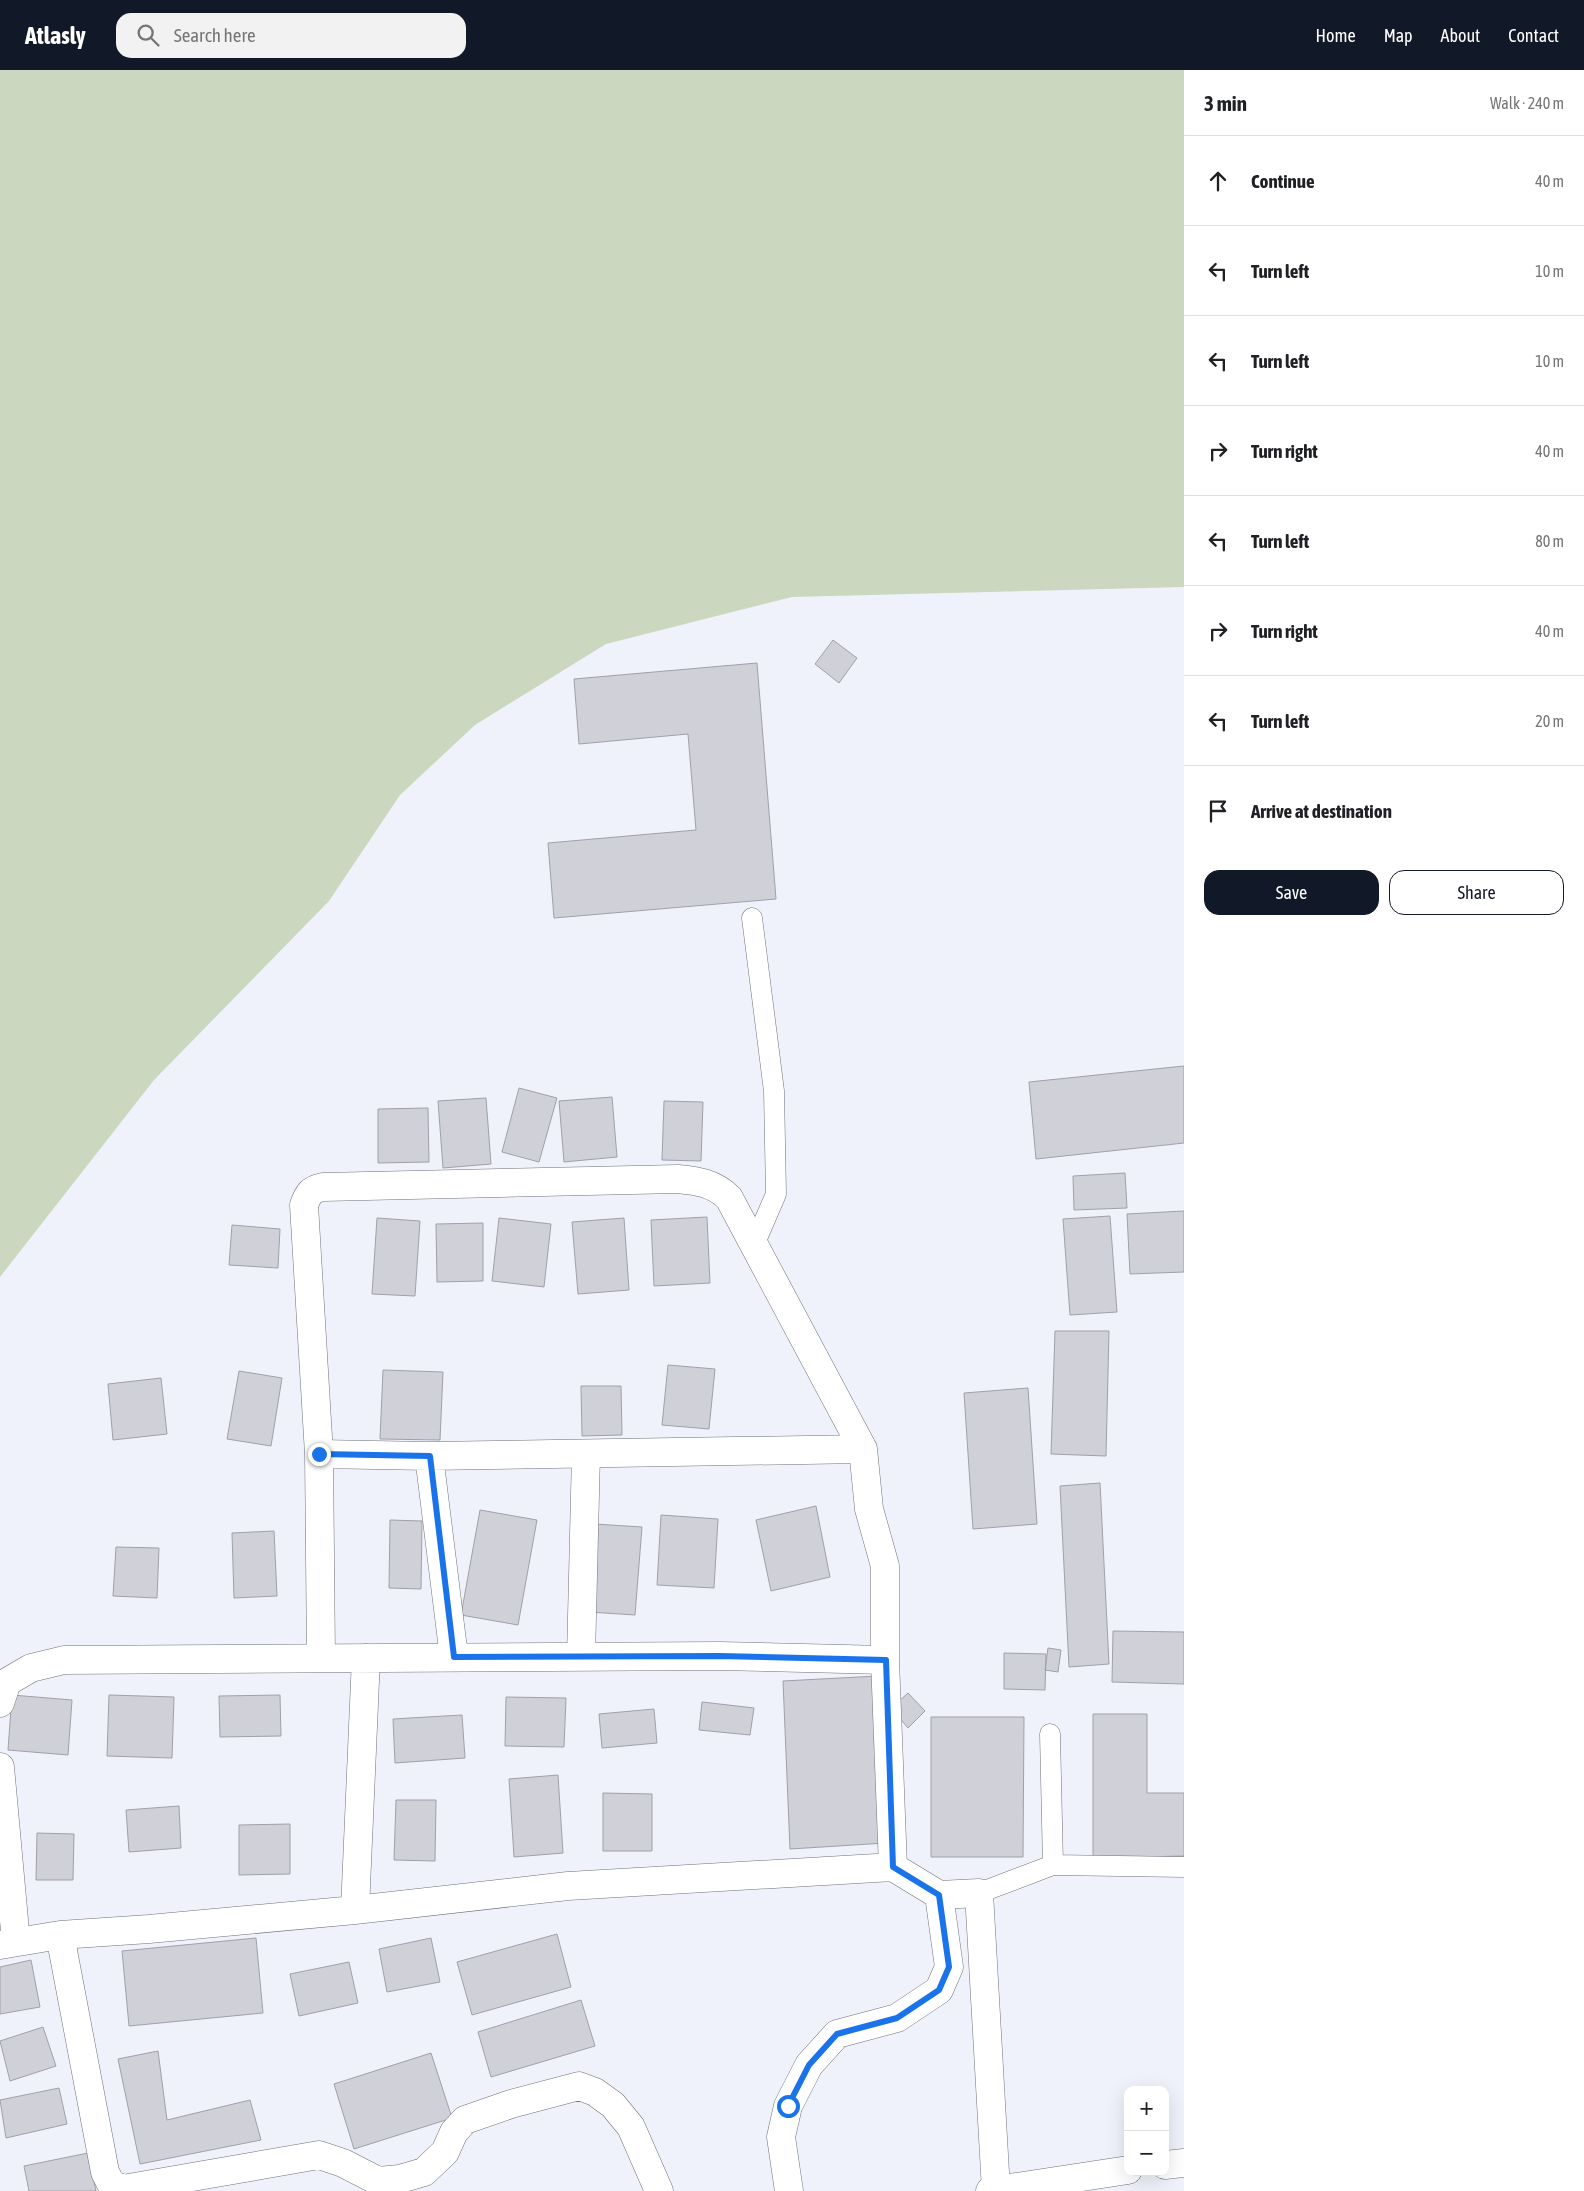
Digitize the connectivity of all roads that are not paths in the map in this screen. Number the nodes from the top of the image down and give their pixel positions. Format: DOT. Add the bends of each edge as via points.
graph roads {
  1 [pos="752,918"];
  2 [pos="754,1245"];
  3 [pos="863,1449"];
  4 [pos="319,1454"];
  5 [pos="586,1454"];
  6 [pos="430,1456"];
  7 [pos="454,1657"];
  8 [pos="581,1657"];
  9 [pos="321,1658"];
  10 [pos="366,1658"];
  11 [pos="886,1660"];
  12 [pos="0,1704"];
  13 [pos="1050,1734"];
  14 [pos="0,1767"];
  15 [pos="1053,1865"];
  16 [pos="893,1867"];
  17 [pos="1184,1867"];
  18 [pos="979,1893"];
  19 [pos="939,1895"];
  20 [pos="355,1910"];
  21 [pos="60,1935"];
  22 [pos="8,1943"];
  23 [pos="1184,2164"];
  24 [pos="1169,2165"];
  25 [pos="1124,2171"];
  26 [pos="1091,2183"];
  27 [pos="993,2190"];
  28 [pos="659,2191"];
  29 [pos="789,2191"];
  1 -- 2 [label="lane" via="774,1091 776,1194"];
  2 -- 3 [label="main road"];
  2 -- 4 [label="main road" via="729,1198 719,1188 696,1181 668,1179 314,1189 304,1205"];
  3 -- 5 [label="main road"];
  3 -- 11 [label="main road" via="870,1509 885,1566"];
  4 -- 6 [label="main road"];
  4 -- 9 [label="main road"];
  5 -- 6 [label="main road"];
  5 -- 8 [label="main road"];
  6 -- 7 [label="main road"];
  7 -- 8 [label="main road"];
  7 -- 10 [label="main road"];
  8 -- 11 [label="main road"];
  9 -- 10 [label="main road"];
  9 -- 12 [label="main road" via="64,1660 31,1668 7,1682"];
  10 -- 20 [label="main road"];
  11 -- 16 [label="main road"];
  13 -- 15 [label="lane"];
  14 -- 22 [label="main road"];
  15 -- 17 [label="lane"];
  15 -- 18 [label="lane"];
  16 -- 19 [label="main road"];
  16 -- 20 [label="main road" via="568,1886"];
  18 -- 19 [label="main road"];
  18 -- 27 [label="main road"];
  19 -- 29 [label="main road" via="949,1967 939,1990 897,2018 837,2034 809,2065 788,2106 781,2137"];
  20 -- 21 [label="main road"];
  21 -- 22 [label="main road"];
  21 -- 28 [label="main road" via="105,2172 111,2184 123,2189 319,2155 378,2181 400,2179 424,2172 445,2152 454,2132 465,2120 579,2086 595,2092 613,2105 631,2127"];
  23 -- 24 [label="main road"];
  25 -- 26 [label="main road"];
  26 -- 27 [label="main road"];
}
